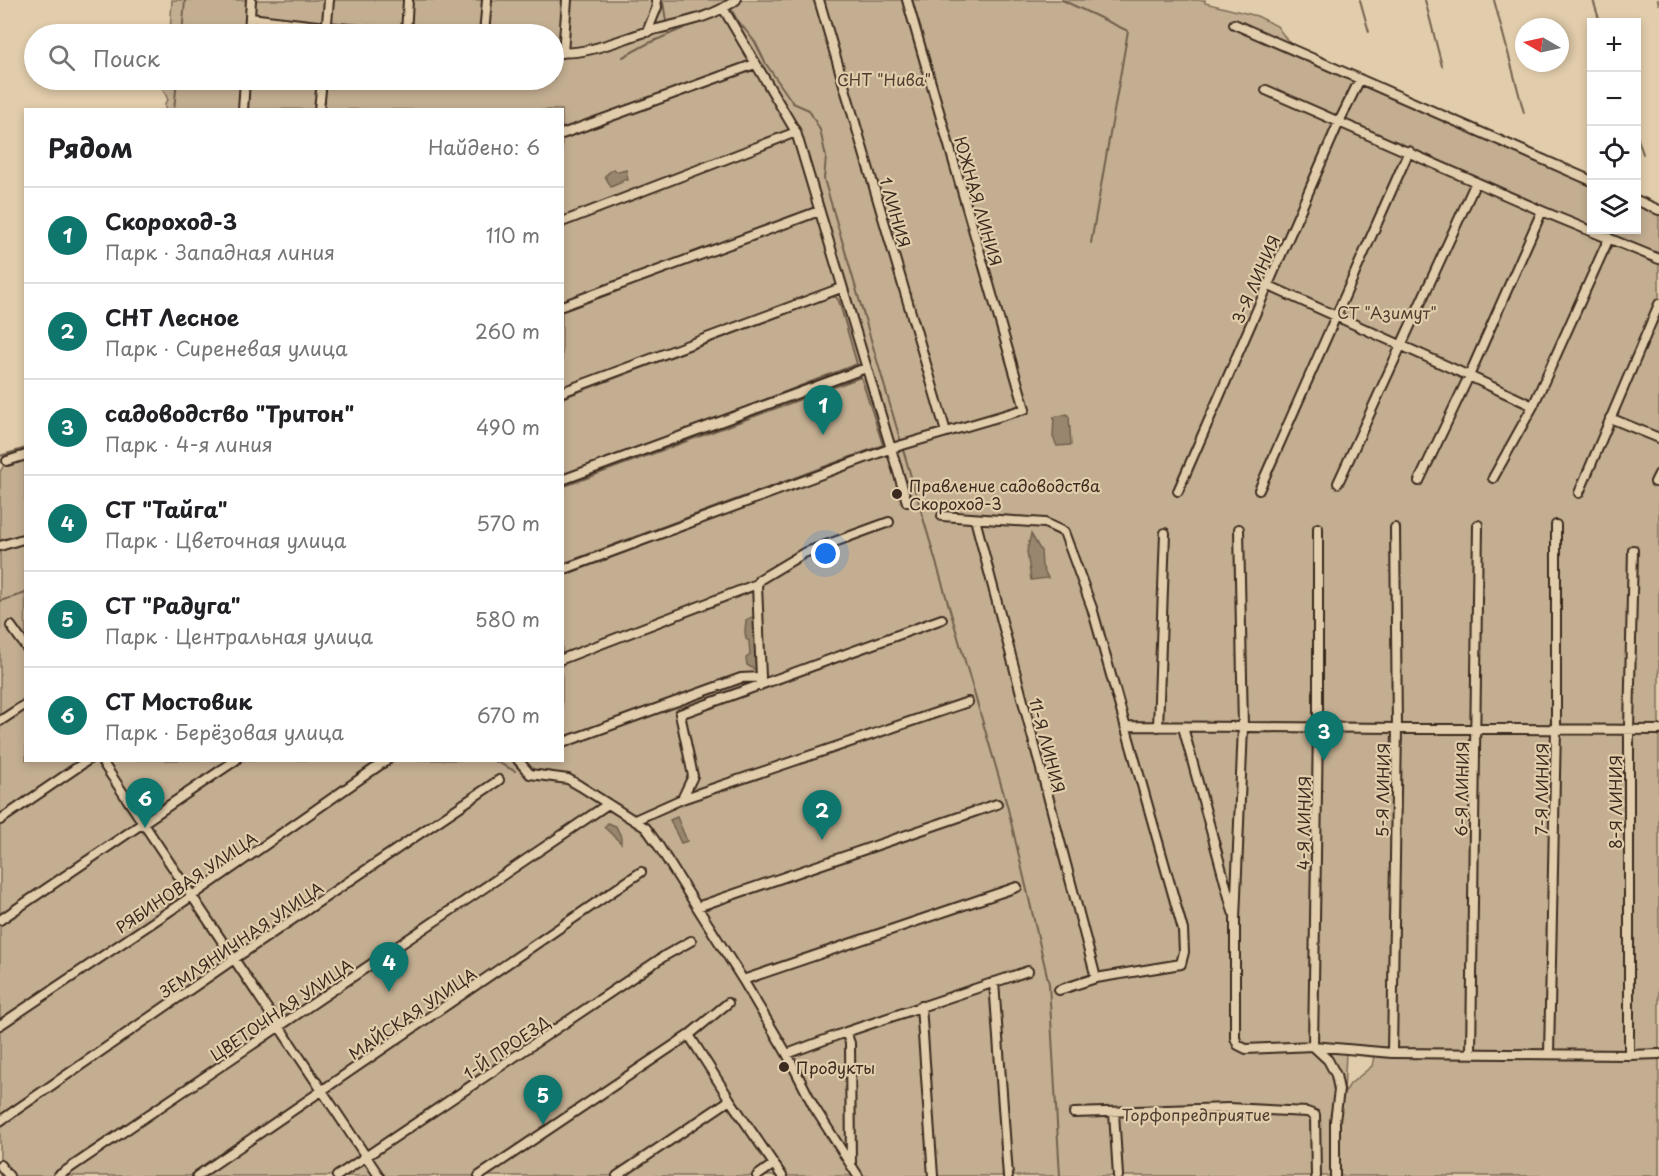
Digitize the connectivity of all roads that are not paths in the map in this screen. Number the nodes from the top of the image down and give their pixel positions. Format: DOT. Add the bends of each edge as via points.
graph roads {
  1 [pos="251,0"];
  2 [pos="328,0"];
  3 [pos="408,0"];
  4 [pos="487,0"];
  5 [pos="567,0"];
  6 [pos="656,0"];
  7 [pos="819,0"];
  8 [pos="907,0"];
  9 [pos="728,6"];
  10 [pos="250,18"];
  11 [pos="250,24"];
  12 [pos="285,24"];
  13 [pos="326,24"];
  14 [pos="407,24"];
  15 [pos="485,24"];
  16 [pos="1234,24"];
  17 [pos="647,32"];
  18 [pos="564,40"];
  19 [pos="564,53"];
  20 [pos="755,64"];
  21 [pos="1360,79"];
  22 [pos="244,90"];
  23 [pos="321,90"];
  24 [pos="1266,90"];
  25 [pos="243,108"];
  26 [pos="319,108"];
  27 [pos="1340,122"];
  28 [pos="796,132"];
  29 [pos="564,133"];
  30 [pos="1409,151"];
  31 [pos="1590,180"];
  32 [pos="1476,182"];
  33 [pos="1641,202"];
  34 [pos="1659,210"];
  35 [pos="819,211"];
  36 [pos="1542,211"];
  37 [pos="564,221"];
  38 [pos="1609,238"];
  39 [pos="1659,260"];
  40 [pos="1267,285"];
  41 [pos="841,288"];
  42 [pos="1659,303"];
  43 [pos="564,305"];
  44 [pos="1336,316"];
  45 [pos="1400,345"];
  46 [pos="866,368"];
  47 [pos="1469,375"];
  48 [pos="564,391"];
  49 [pos="1533,406"];
  50 [pos="1610,418"];
  51 [pos="946,432"];
  52 [pos="1659,438"];
  53 [pos="899,446"];
  54 [pos="24,456"];
  55 [pos="8,461"];
  56 [pos="1493,478"];
  57 [pos="564,479"];
  58 [pos="1419,481"];
  59 [pos="1338,483"];
  60 [pos="1259,490"];
  61 [pos="1178,491"];
  62 [pos="1579,493"];
  63 [pos="907,502"];
  64 [pos="942,516"];
  65 [pos="975,519"];
  66 [pos="889,522"];
  67 [pos="1478,525"];
  68 [pos="1556,525"];
  69 [pos="1318,528"];
  70 [pos="1395,528"];
  71 [pos="1239,529"];
  72 [pos="1165,533"];
  73 [pos="24,539"];
  74 [pos="0,546"];
  75 [pos="1633,550"];
  76 [pos="564,569"];
  77 [pos="757,584"];
  78 [pos="942,619"];
  79 [pos="11,626"];
  80 [pos="24,644"];
  81 [pos="564,658"];
  82 [pos="761,677"];
  83 [pos="759,686"];
  84 [pos="968,702"];
  85 [pos="24,706"];
  86 [pos="0,721"];
  87 [pos="1125,726"];
  88 [pos="1158,727"];
  89 [pos="1183,727"];
  90 [pos="1243,727"];
  91 [pos="1318,728"];
  92 [pos="1397,728"];
  93 [pos="1476,728"];
  94 [pos="1556,729"];
  95 [pos="1629,729"];
  96 [pos="1659,730"];
  97 [pos="564,742"];
  98 [pos="85,762"];
  99 [pos="102,762"];
  100 [pos="233,762"];
  101 [pos="384,762"];
  102 [pos="520,762"];
  103 [pos="499,780"];
  104 [pos="682,799"];
  105 [pos="608,804"];
  106 [pos="998,804"];
  107 [pos="0,820"];
  108 [pos="635,820"];
  109 [pos="143,823"];
  110 [pos="641,872"];
  111 [pos="1017,887"];
  112 [pos="192,896"];
  113 [pos="697,907"];
  114 [pos="1235,919"];
  115 [pos="0,920"];
  116 [pos="691,941"];
  117 [pos="234,959"];
  118 [pos="1028,971"];
  119 [pos="1096,978"];
  120 [pos="743,980"];
  121 [pos="994,982"];
  122 [pos="1059,990"];
  123 [pos="728,1003"];
  124 [pos="921,1006"];
  125 [pos="0,1025"];
  126 [pos="279,1026"];
  127 [pos="846,1032"];
  128 [pos="689,1035"];
  129 [pos="1313,1046"];
  130 [pos="1392,1053"];
  131 [pos="1471,1053"];
  132 [pos="1659,1053"];
  133 [pos="787,1054"];
  134 [pos="1549,1054"];
  135 [pos="1629,1055"];
  136 [pos="322,1091"];
  137 [pos="730,1100"];
  138 [pos="1114,1112"];
  139 [pos="1074,1113"];
  140 [pos="0,1121"];
  141 [pos="366,1156"];
  142 [pos="774,1164"];
  143 [pos="0,1165"];
  144 [pos="851,1166"];
  145 [pos="9,1176"];
  146 [pos="58,1176"];
  147 [pos="197,1176"];
  148 [pos="337,1176"];
  149 [pos="379,1176"];
  150 [pos="478,1176"];
  151 [pos="617,1176"];
  152 [pos="757,1176"];
  153 [pos="782,1176"];
  154 [pos="858,1176"];
  155 [pos="933,1176"];
  156 [pos="1008,1176"];
  157 [pos="1118,1176"];
  158 [pos="1316,1176"];
  159 [pos="1335,1176"];
  1 -- 10 [label="street"];
  2 -- 13 [label="street"];
  3 -- 14 [label="street"];
  4 -- 15 [label="street"];
  5 -- 18 [label="street"];
  6 -- 17 [label="street"];
  7 -- 51 [label="street, 1 ЛИНИЯ"];
  8 -- 51 [label="street, ЮЖНАЯ ЛИНИЯ" via="1025,409"];
  9 -- 17 [label="street" via="705,17"];
  9 -- 20 [label="street"];
  10 -- 11 [label="street"];
  10 -- 12 [label="street"];
  16 -- 21 [label="street"];
  17 -- 19 [label="street" via="596,48"];
  20 -- 28 [label="street"];
  20 -- 29 [label="street"];
  21 -- 27 [label="street, 3-Я ЛИНИЯ"];
  21 -- 31 [label="street"];
  22 -- 25 [label="street"];
  23 -- 26 [label="street"];
  24 -- 27 [label="street"];
  27 -- 30 [label="street"];
  27 -- 40 [label="street, 3-Я ЛИНИЯ"];
  28 -- 35 [label="street"];
  28 -- 37 [label="street"];
  30 -- 32 [label="street"];
  30 -- 44 [label="street"];
  32 -- 36 [label="street"];
  32 -- 45 [label="street"];
  33 -- 34 [label="street"];
  35 -- 41 [label="street"];
  35 -- 43 [label="street"];
  36 -- 38 [label="street"];
  36 -- 47 [label="street"];
  38 -- 39 [label="street"];
  38 -- 49 [label="street"];
  40 -- 44 [label="street"];
  40 -- 61 [label="street, 3-Я ЛИНИЯ"];
  41 -- 46 [label="street"];
  41 -- 48 [label="street"];
  42 -- 50 [label="street"];
  44 -- 45 [label="street"];
  44 -- 60 [label="street"];
  45 -- 47 [label="street"];
  45 -- 59 [label="street"];
  46 -- 53 [label="street"];
  46 -- 57 [label="street"];
  47 -- 49 [label="street"];
  47 -- 58 [label="street"];
  49 -- 56 [label="street"];
  50 -- 52 [label="street"];
  50 -- 62 [label="street"];
  51 -- 53 [label="street"];
  53 -- 63 [label="street"];
  53 -- 76 [label="street"];
  54 -- 55 [label="street"];
  64 -- 65 [label="street"];
  65 -- 87 [label="street" via="1045,523 1064,532 1092,609"];
  65 -- 119 [label="street, 11-Я ЛИНИЯ"];
  66 -- 77 [label="street" via="804,553"];
  67 -- 93 [label="street, 6-Я ЛИНИЯ"];
  68 -- 94 [label="street, 7-Я ЛИНИЯ"];
  69 -- 91 [label="street, 4-Я ЛИНИЯ"];
  70 -- 92 [label="street, 5-Я ЛИНИЯ"];
  71 -- 90 [label="street"];
  72 -- 88 [label="street"];
  73 -- 74 [label="street"];
  75 -- 95 [label="street, 8-Я ЛИНИЯ"];
  77 -- 81 [label="street"];
  77 -- 82 [label="street"];
  78 -- 83 [label="street"];
  79 -- 80 [label="street"];
  82 -- 83 [label="street"];
  82 -- 97 [label="street" via="741,678"];
  83 -- 104 [label="street" via="680,714 693,776"];
  84 -- 104 [label="street"];
  85 -- 86 [label="street"];
  87 -- 88 [label="street"];
  87 -- 119 [label="street" via="1183,930 1184,952 1181,964"];
  88 -- 89 [label="street"];
  89 -- 90 [label="street"];
  89 -- 114 [label="street"];
  90 -- 91 [label="street"];
  90 -- 114 [label="street"];
  91 -- 92 [label="street"];
  91 -- 129 [label="street, 4-Я ЛИНИЯ"];
  92 -- 93 [label="street"];
  92 -- 130 [label="street, 5-Я ЛИНИЯ"];
  93 -- 94 [label="street"];
  93 -- 131 [label="street, 6-Я ЛИНИЯ"];
  94 -- 95 [label="street"];
  94 -- 134 [label="street, 7-Я ЛИНИЯ"];
  95 -- 96 [label="street"];
  95 -- 135 [label="street, 8-Я ЛИНИЯ"];
  98 -- 107 [label="street"];
  99 -- 109 [label="street"];
  100 -- 109 [label="street"];
  101 -- 112 [label="street, РЯБИНОВАЯ УЛИЦА"];
  102 -- 105 [label="street" via="530,774 567,779"];
  103 -- 117 [label="street, ЗЕМЛЯНИЧНАЯ УЛИЦА"];
  104 -- 108 [label="street"];
  105 -- 108 [label="street"];
  105 -- 126 [label="street, ЦВЕТОЧНАЯ УЛИЦА"];
  106 -- 113 [label="street"];
  108 -- 113 [label="street" via="646,828"];
  109 -- 112 [label="street"];
  109 -- 115 [label="street"];
  110 -- 136 [label="street, МАЙСКАЯ УЛИЦА"];
  111 -- 120 [label="street"];
  112 -- 117 [label="street"];
  112 -- 125 [label="street, РЯБИНОВАЯ УЛИЦА"];
  113 -- 120 [label="street"];
  114 -- 129 [label="street" via="1236,1042 1246,1049"];
  116 -- 141 [label="street, 1-Й ПРОЕЗД"];
  117 -- 126 [label="street"];
  117 -- 140 [label="street, ЗЕМЛЯНИЧНАЯ УЛИЦА"];
  118 -- 121 [label="street"];
  119 -- 122 [label="street"];
  120 -- 133 [label="street"];
  121 -- 124 [label="street"];
  121 -- 156 [label="street"];
  123 -- 128 [label="street"];
  124 -- 127 [label="street"];
  124 -- 155 [label="street"];
  126 -- 136 [label="street"];
  126 -- 146 [label="street, ЦВЕТОЧНАЯ УЛИЦА"];
  127 -- 133 [label="street"];
  127 -- 144 [label="street" via="850,1043"];
  128 -- 137 [label="street"];
  128 -- 150 [label="street"];
  129 -- 130 [label="street"];
  129 -- 159 [label="street" via="1328,1060 1339,1090"];
  130 -- 131 [label="street"];
  131 -- 134 [label="street"];
  132 -- 135 [label="street"];
  133 -- 144 [label="street"];
  134 -- 135 [label="street"];
  136 -- 141 [label="street"];
  136 -- 147 [label="street, МАЙСКАЯ УЛИЦА"];
  137 -- 142 [label="street"];
  137 -- 151 [label="street"];
  138 -- 139 [label="street"];
  138 -- 157 [label="street"];
  138 -- 158 [label="street" via="1228,1108 1307,1112 1315,1115"];
  141 -- 148 [label="street, 1-Й ПРОЕЗД"];
  141 -- 149 [label="street"];
  142 -- 152 [label="street"];
  142 -- 153 [label="street"];
  143 -- 145 [label="street"];
  144 -- 154 [label="street"];
}
